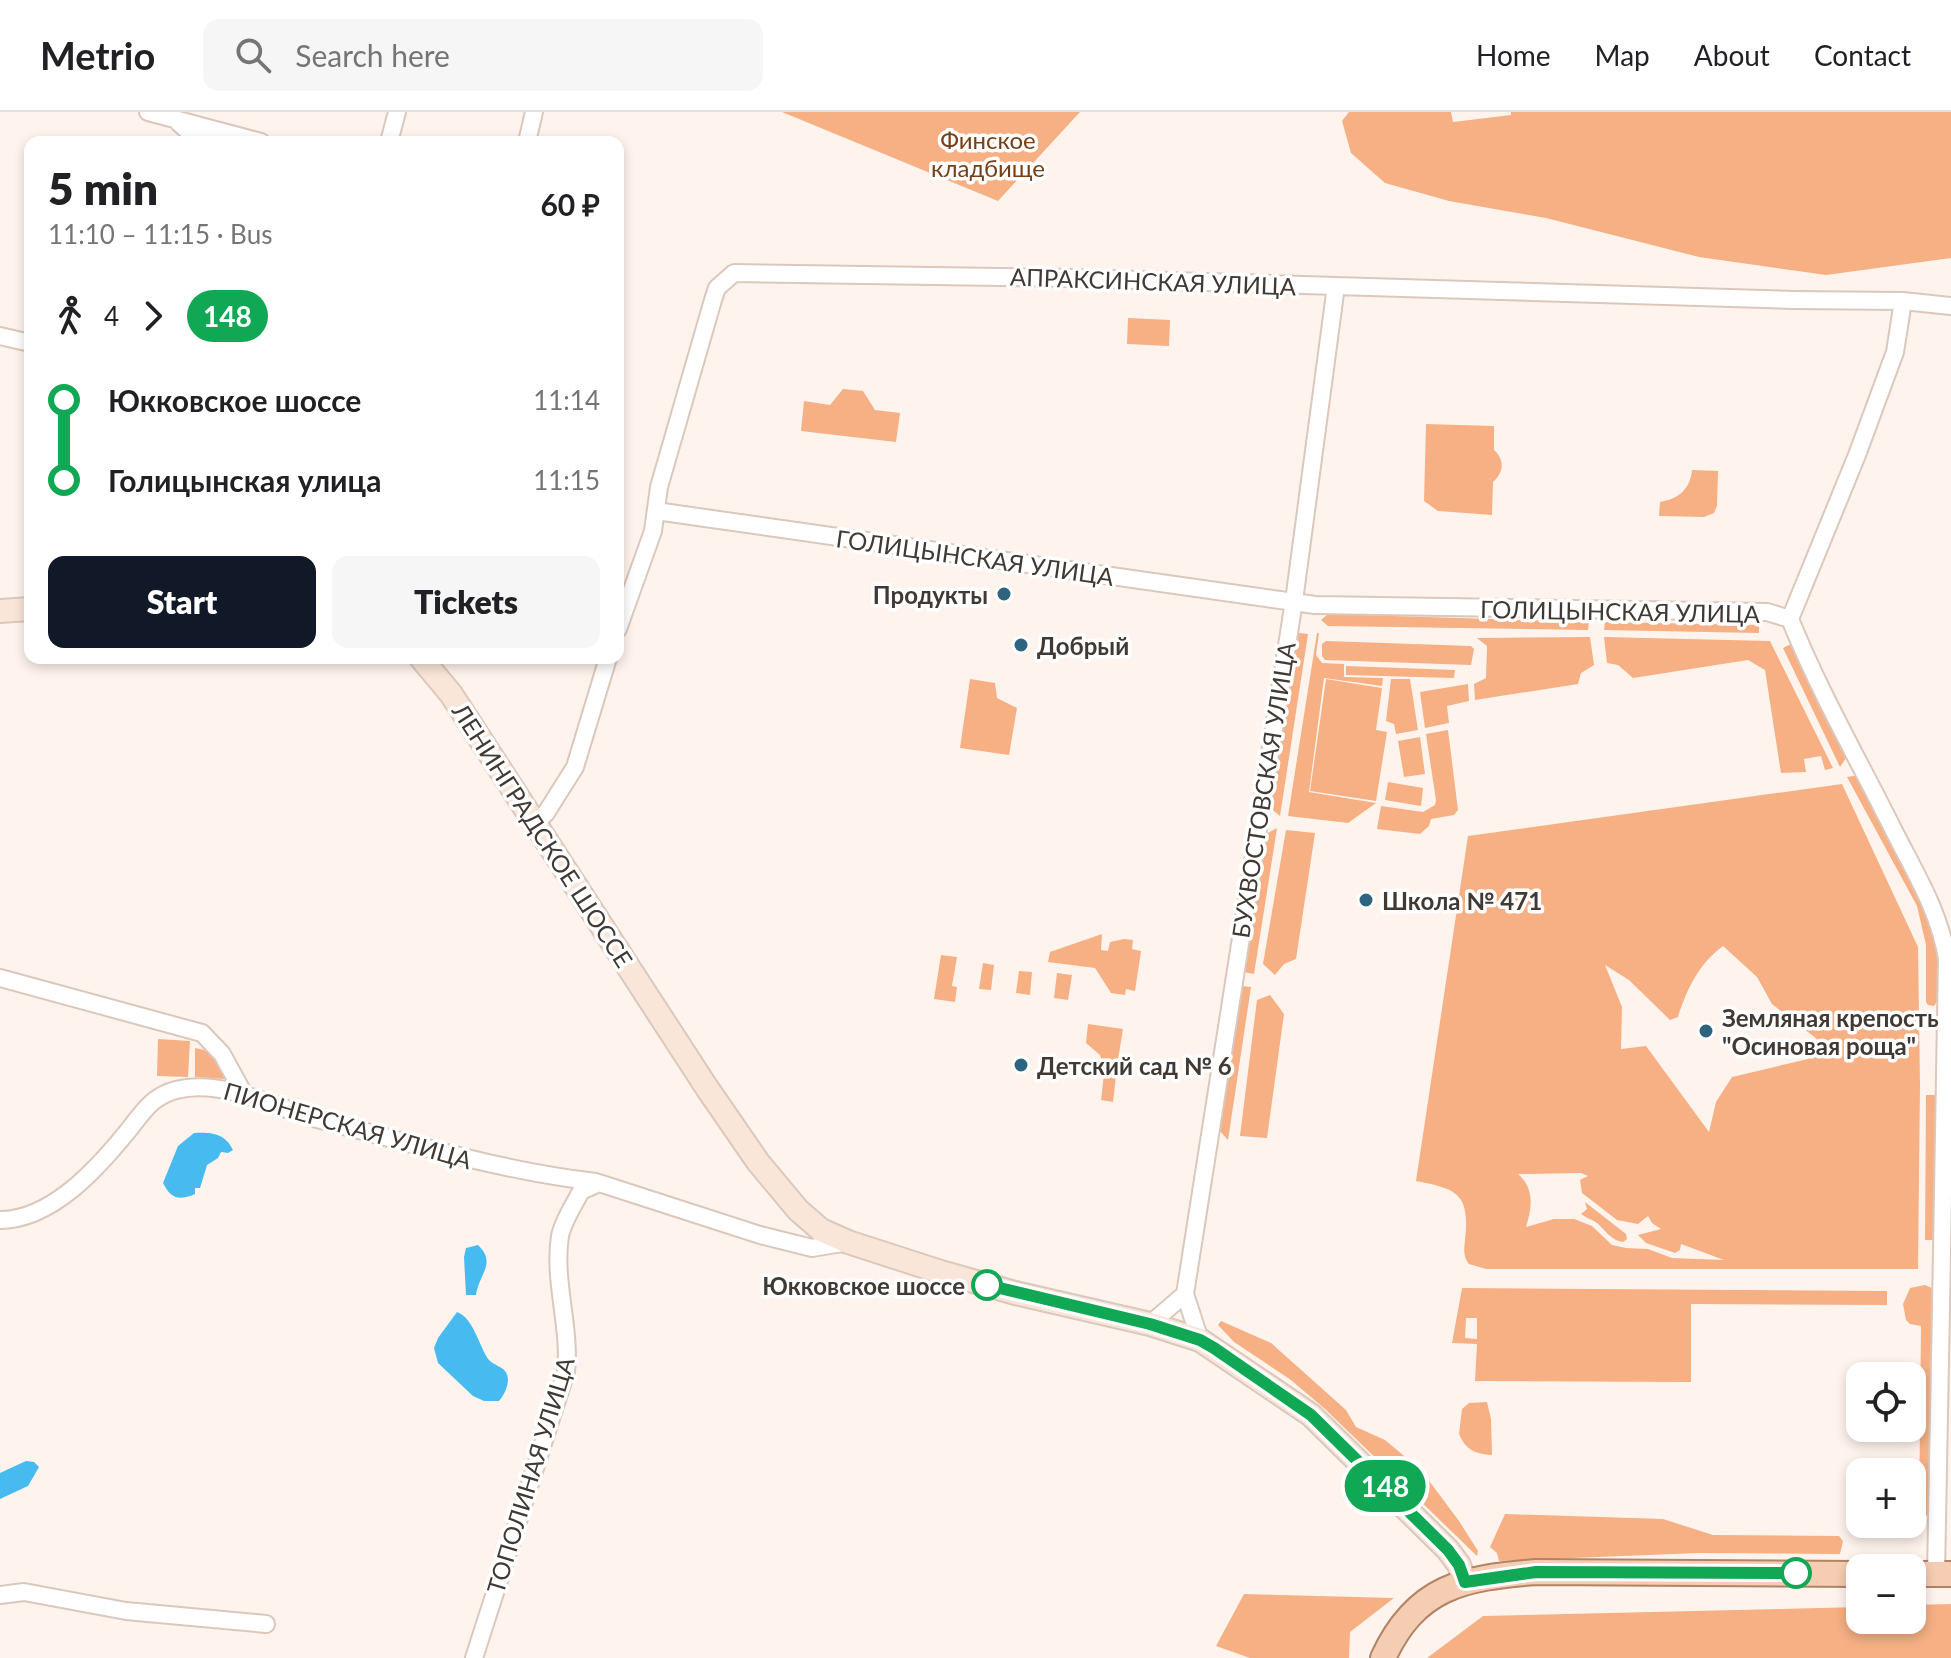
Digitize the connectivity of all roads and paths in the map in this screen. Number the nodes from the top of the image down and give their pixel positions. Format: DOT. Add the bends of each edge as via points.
graph roads {
  1 [pos="148,112"];
  2 [pos="397,112"];
  3 [pos="534,112"];
  4 [pos="170,115"];
  5 [pos="193,136"];
  6 [pos="241,136"];
  7 [pos="391,136"];
  8 [pos="528,136"];
  9 [pos="1336,286"];
  10 [pos="1903,301"];
  11 [pos="1951,306"];
  12 [pos="0,336"];
  13 [pos="24,342"];
  14 [pos="656,511"];
  15 [pos="1294,601"];
  16 [pos="24,609"];
  17 [pos="0,611"];
  18 [pos="624,612"];
  19 [pos="1790,619"];
  20 [pos="426,664"];
  21 [pos="606,664"];
  22 [pos="535,823"];
  23 [pos="1949,959"];
  24 [pos="0,978"];
  25 [pos="245,1096"];
  26 [pos="599,1183"];
  27 [pos="0,1220"];
  28 [pos="848,1242"];
  29 [pos="1185,1294"];
  30 [pos="1150,1324"];
  31 [pos="1200,1340"];
  32 [pos="1846,1574"];
  33 [pos="1933,1574"];
  34 [pos="1465,1582"];
  35 [pos="0,1595"];
  36 [pos="266,1624"];
  37 [pos="474,1658"];
  38 [pos="1383,1658"];
  1 -- 4 [label="street"];
  2 -- 7 [label="street"];
  3 -- 8 [label="street"];
  4 -- 5 [label="street"];
  4 -- 6 [label="street"];
  9 -- 10 [label="street, АПРАКСИНСКАЯ УЛИЦА"];
  9 -- 14 [label="street, АПРАКСИНСКАЯ УЛИЦА" via="734,273 717,288 713,300"];
  9 -- 15 [label="street, БУХВОСТОВСКАЯ УЛИЦА"];
  10 -- 11 [label="street, АПРАКСИНСКАЯ УЛИЦА"];
  10 -- 19 [label="street" via="1895,352"];
  12 -- 13 [label="street"];
  14 -- 15 [label="street, ГОЛИЦЫНСКАЯ УЛИЦА"];
  14 -- 18 [label="street, АПРАКСИНСКАЯ УЛИЦА"];
  15 -- 19 [label="street, ГОЛИЦЫНСКАЯ УЛИЦА" via="1767,612"];
  15 -- 29 [label="street, БУХВОСТОВСКАЯ УЛИЦА"];
  16 -- 17 [label="main road"];
  19 -- 23 [label="street, ГОЛИЦЫНСКАЯ УЛИЦА" via="1931,904"];
  20 -- 22 [label="main road, ЛЕНИНГРАДСКОЕ ШОССЕ"];
  21 -- 22 [label="street" via="575,767"];
  22 -- 28 [label="main road, ЛЕНИНГРАДСКОЕ ШОССЕ" via="758,1162 798,1210 821,1230"];
  23 -- 33 [label="street, ГОЛИЦЫНСКАЯ УЛИЦА"];
  24 -- 25 [label="street" via="202,1033 222,1054"];
  25 -- 26 [label="street, ПИОНЕРСКАЯ УЛИЦА" via="484,1163"];
  25 -- 27 [label="street, ПИОНЕРСКАЯ УЛИЦА" via="211,1087 175,1090 146,1106 68,1191 42,1209"];
  26 -- 28 [label="street" via="812,1248"];
  26 -- 37 [label="street, ТОПОЛИНАЯ УЛИЦА" via="581,1191 561,1233 558,1268 569,1348 566,1372"];
  28 -- 30 [label="main road" via="1015,1293"];
  29 -- 30 [label="street"];
  29 -- 31 [label="street, БУХВОСТОВСКАЯ УЛИЦА"];
  30 -- 31 [label="main road"];
  31 -- 34 [label="main road" via="1311,1415 1439,1540"];
  32 -- 34 [label="main road" via="1536,1572"];
  34 -- 38 [label="main road" via="1409,1614"];
  35 -- 36 [label="street" via="24,1592 126,1611"];
}
